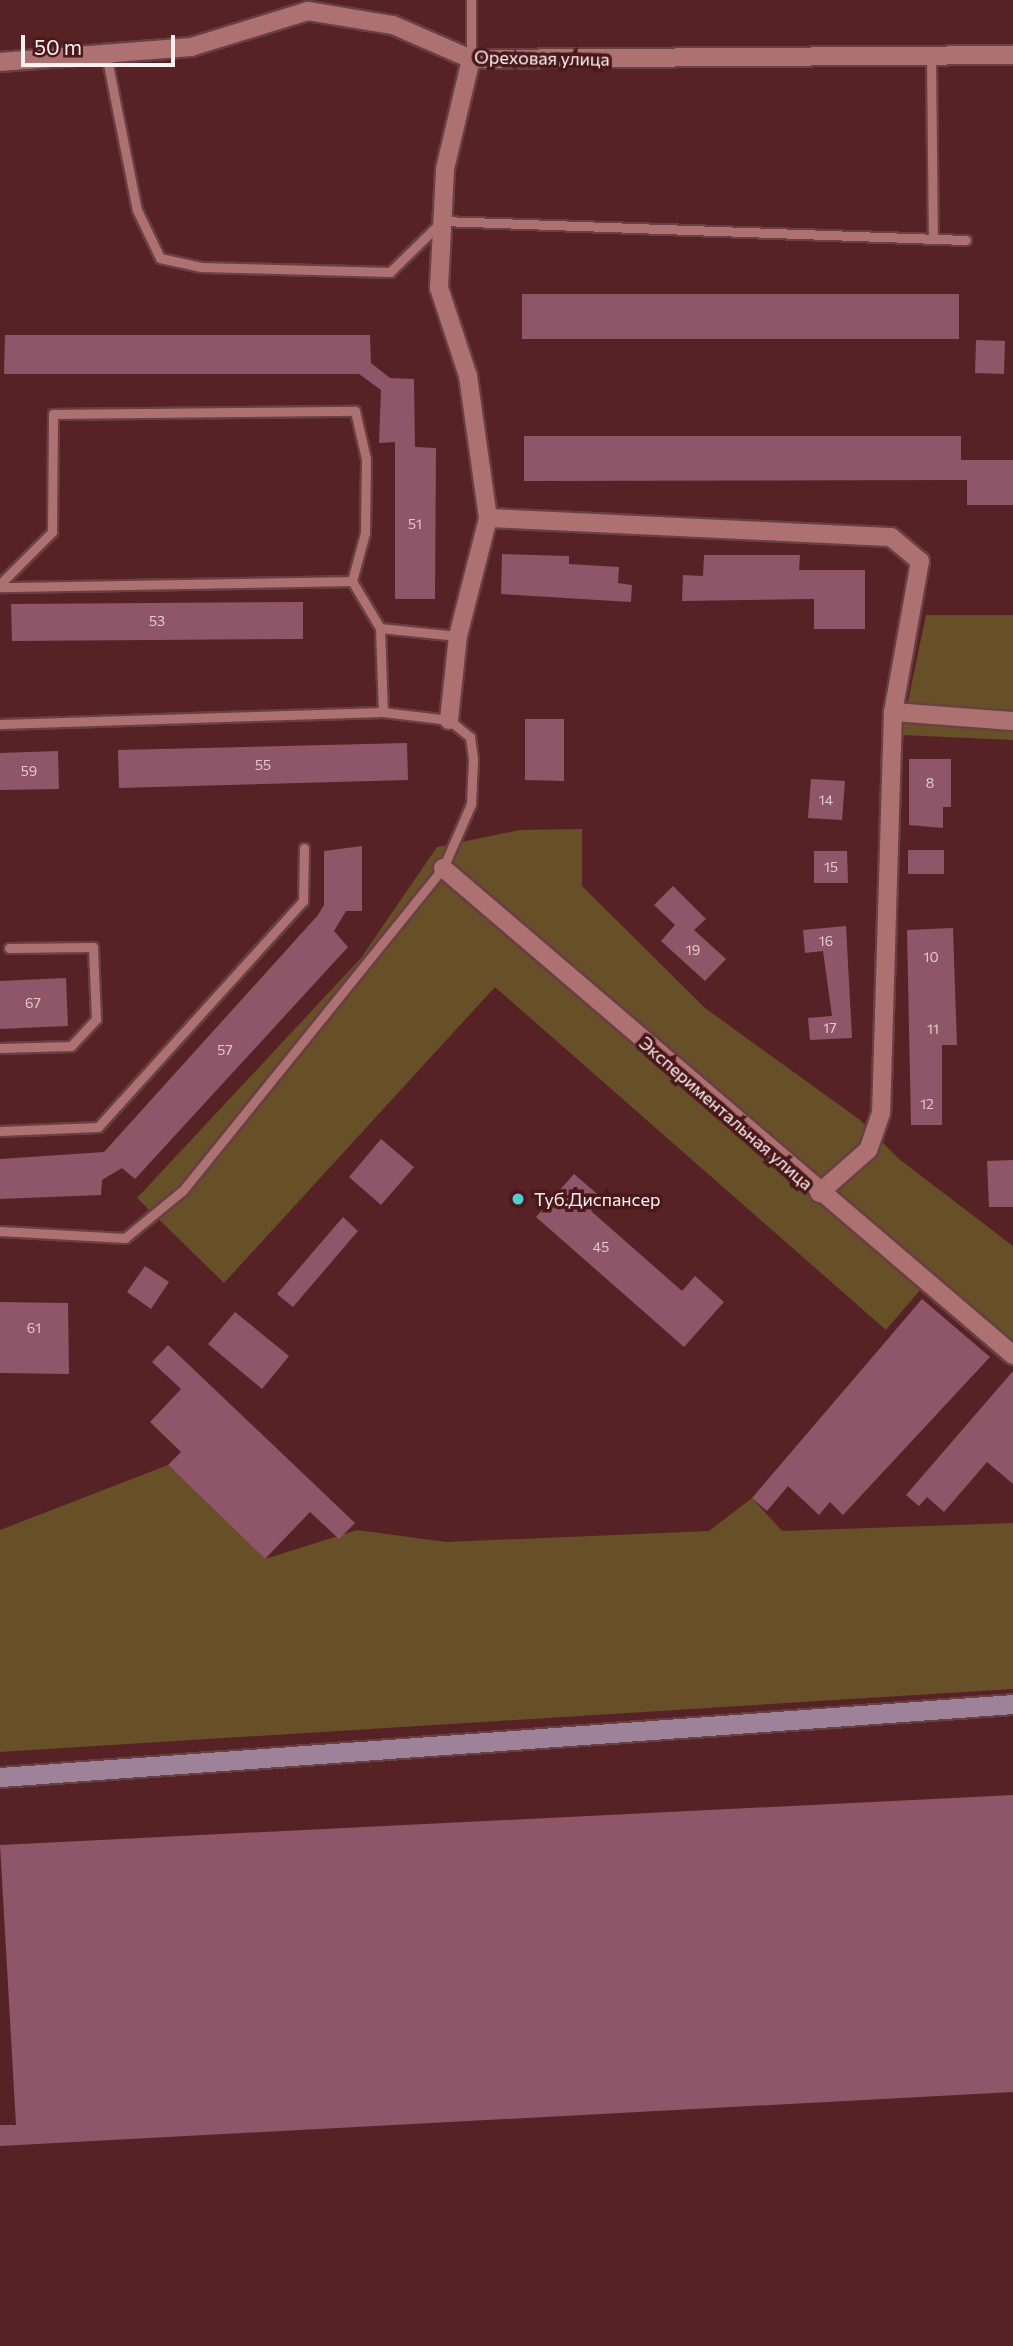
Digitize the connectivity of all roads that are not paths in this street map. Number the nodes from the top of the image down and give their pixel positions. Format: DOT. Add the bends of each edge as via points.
graph roads {
  1 [pos="471,0"];
  2 [pos="106,54"];
  3 [pos="1013,55"];
  4 [pos="931,57"];
  5 [pos="471,59"];
  6 [pos="0,62"];
  7 [pos="442,221"];
  8 [pos="933,239"];
  9 [pos="966,240"];
  10 [pos="488,518"];
  11 [pos="352,582"];
  12 [pos="0,586"];
  13 [pos="380,628"];
  14 [pos="458,636"];
  15 [pos="383,712"];
  16 [pos="893,712"];
  17 [pos="449,720"];
  18 [pos="1013,720"];
  19 [pos="0,724"];
  20 [pos="304,848"];
  21 [pos="443,868"];
  22 [pos="9,948"];
  23 [pos="0,1048"];
  24 [pos="0,1131"];
  25 [pos="820,1193"];
  26 [pos="0,1231"];
  27 [pos="1013,1355"];
  28 [pos="1013,1704"];
  29 [pos="0,1777"];
  1 -- 5 [label="lane"];
  2 -- 5 [label="street, Ореховая улица" via="191,47 309,12 393,25"];
  2 -- 6 [label="street, Ореховая улица"];
  2 -- 7 [label="lane" via="136,210 160,258 201,267 390,272"];
  3 -- 4 [label="street, Ореховая улица"];
  4 -- 5 [label="street, Ореховая улица"];
  4 -- 8 [label="lane"];
  5 -- 7 [label="street" via="445,169"];
  7 -- 8 [label="lane"];
  7 -- 10 [label="street" via="439,288 468,376"];
  8 -- 9 [label="lane"];
  10 -- 14 [label="street"];
  10 -- 16 [label="street" via="891,537 920,561"];
  11 -- 12 [label="lane"];
  11 -- 12 [label="lane" via="365,533 366,459 355,411 53,414 52,532"];
  11 -- 13 [label="lane"];
  13 -- 14 [label="lane"];
  13 -- 15 [label="lane"];
  14 -- 17 [label="street"];
  15 -- 17 [label="lane"];
  15 -- 19 [label="lane" via="216,722"];
  16 -- 18 [label="street"];
  16 -- 25 [label="street" via="881,1113 868,1150"];
  17 -- 21 [label="lane" via="470,737 471,804"];
  20 -- 24 [label="lane" via="303,901 98,1128"];
  21 -- 25 [label="street, Экспериментальная улица"];
  21 -- 26 [label="lane" via="182,1191 125,1238"];
  22 -- 23 [label="lane" via="93,947 96,1019 71,1046"];
  25 -- 27 [label="street, Экспериментальная улица"];
  28 -- 29 [label="main road"];
}
